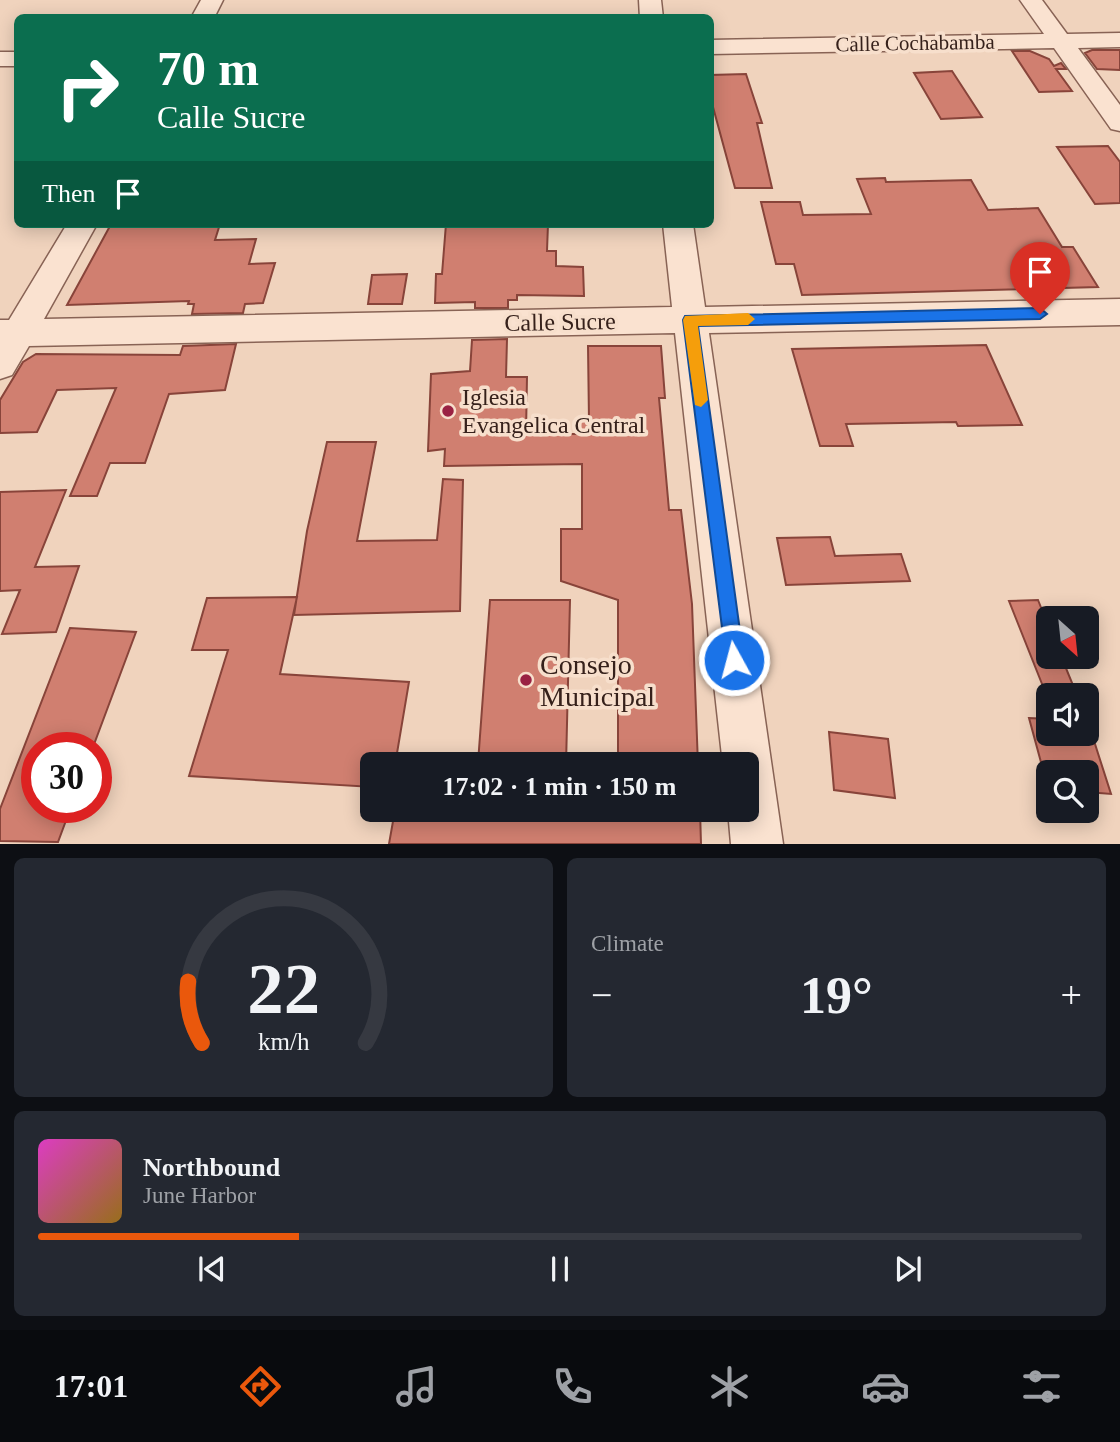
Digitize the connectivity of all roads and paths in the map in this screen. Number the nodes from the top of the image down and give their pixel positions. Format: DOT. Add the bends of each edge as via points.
graph roads {
  1 [pos="1031,0"];
  2 [pos="1120,40"];
  3 [pos="1063,41"];
  4 [pos="714,47"];
  5 [pos="1120,123"];
  6 [pos="79,228"];
  7 [pos="678,228"];
  8 [pos="1120,312"];
  9 [pos="690,320"];
  10 [pos="10,332"];
  11 [pos="0,365"];
  12 [pos="745,752"];
  13 [pos="754,822"];
  14 [pos="757,844"];
  1 -- 3 [label="street"];
  2 -- 3 [label="street, Calle Cochabamba"];
  3 -- 4 [label="street, Calle Cochabamba"];
  3 -- 5 [label="street"];
  6 -- 10 [label="street"];
  7 -- 9 [label="street"];
  8 -- 9 [label="street, Calle Sucre"];
  9 -- 10 [label="street, Calle Sucre"];
  9 -- 12 [label="street"];
  10 -- 11 [label="street"];
  13 -- 14 [label="street"];
}
